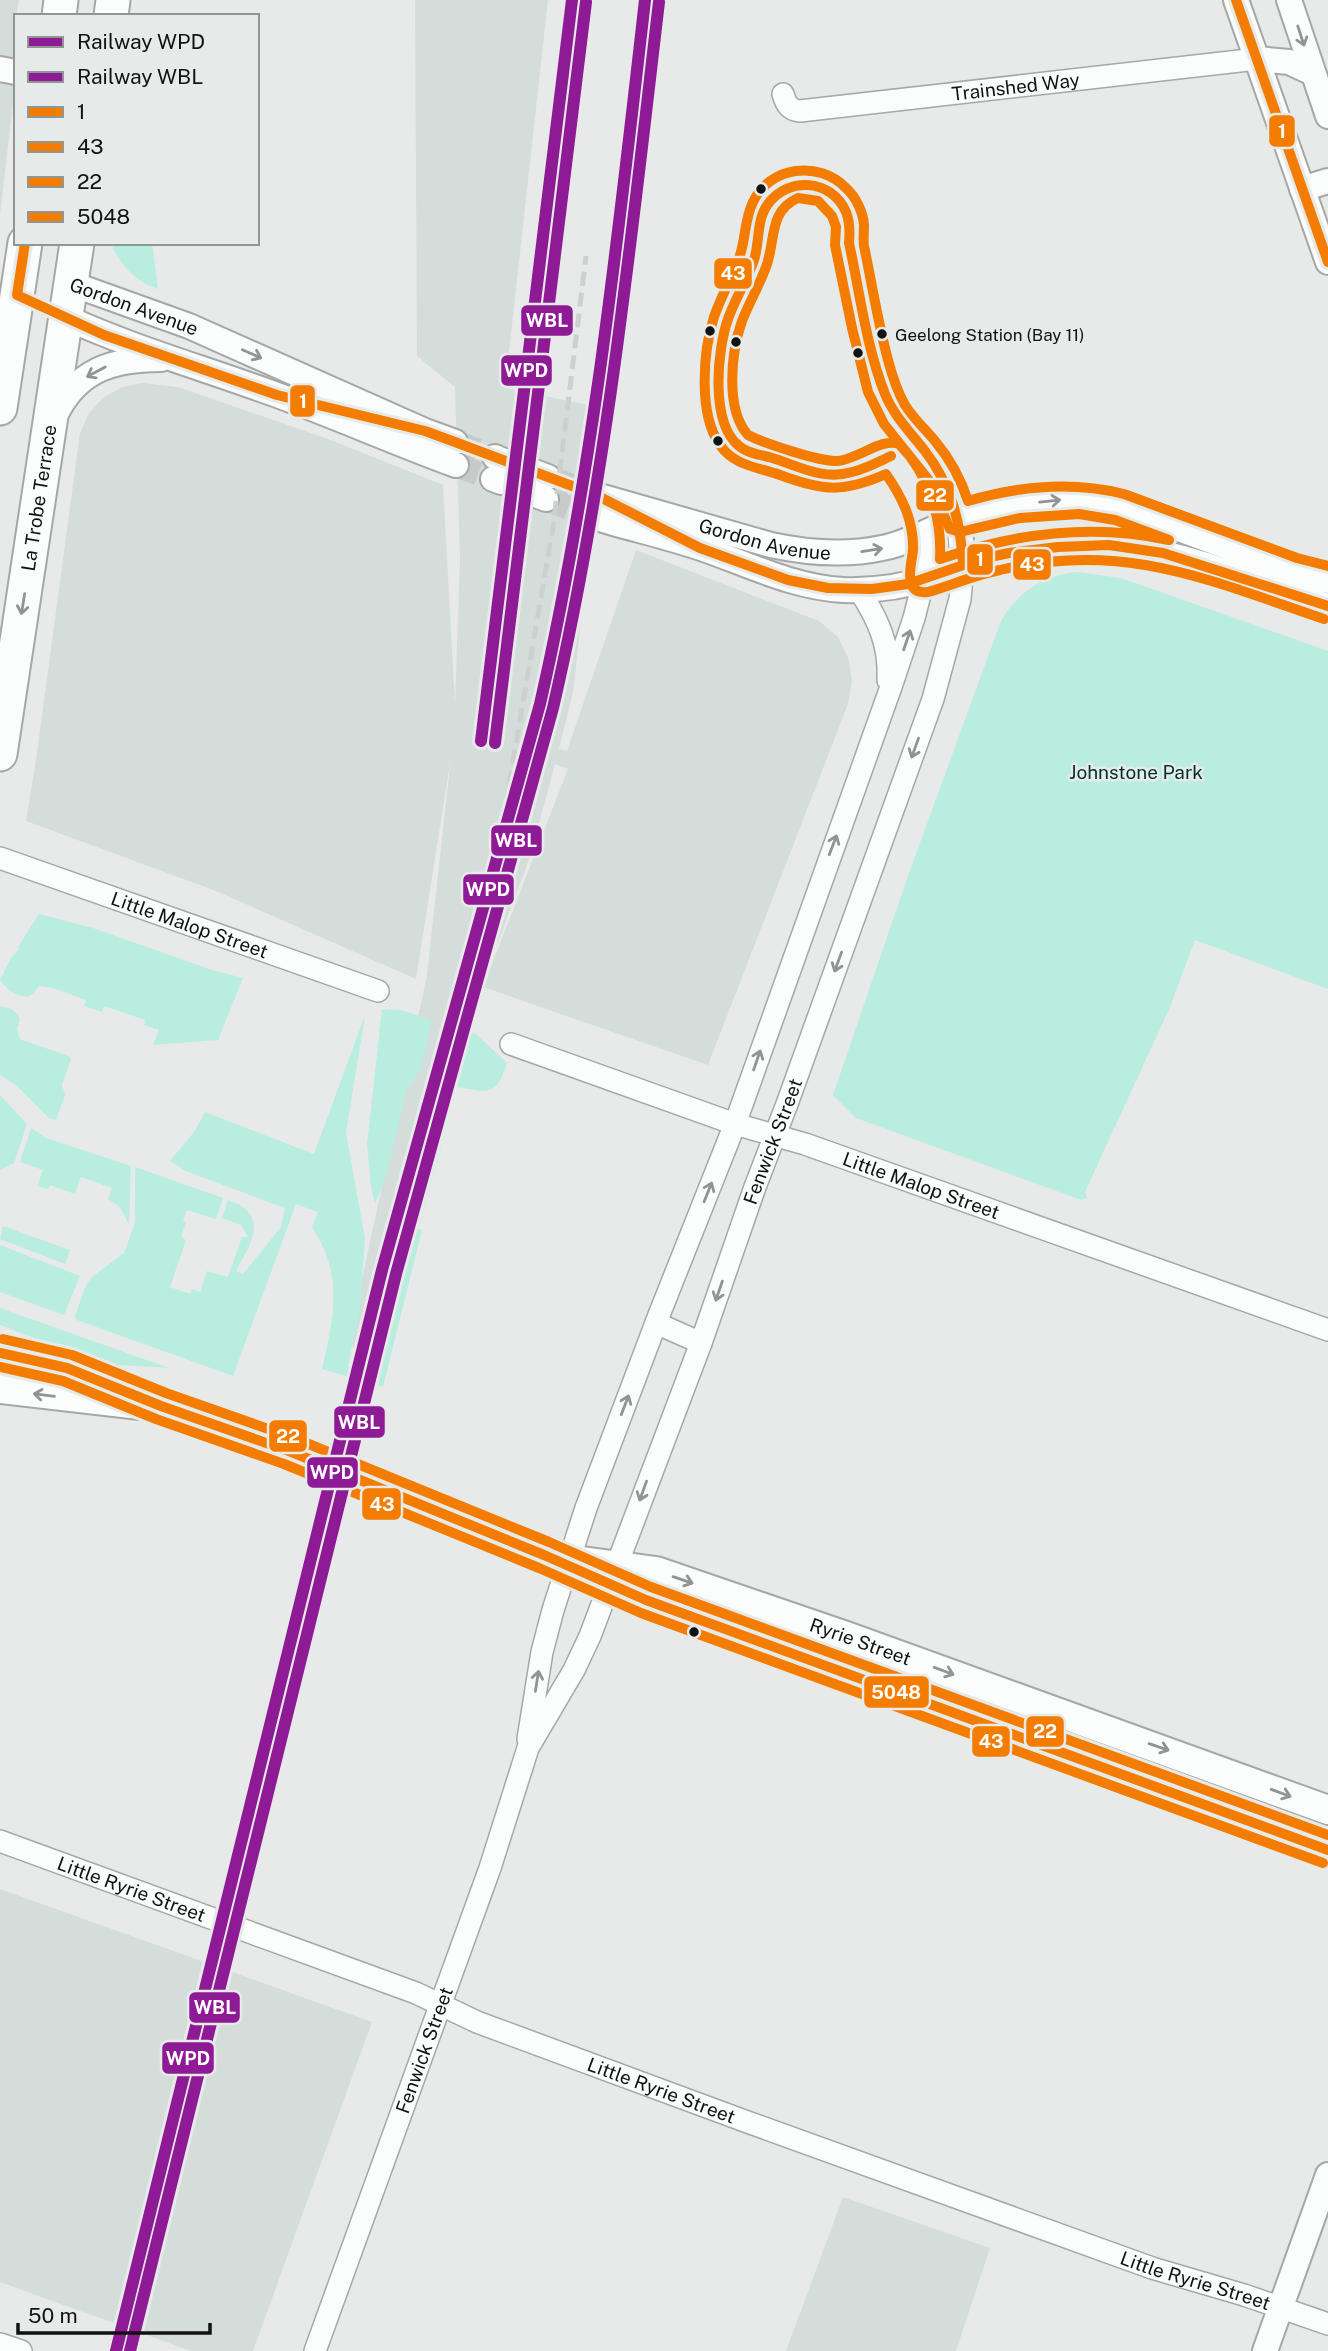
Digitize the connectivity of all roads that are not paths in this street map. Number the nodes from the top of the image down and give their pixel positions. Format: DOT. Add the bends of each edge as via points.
graph roads {
  1 [pos="1236,0"];
  2 [pos="1289,0"];
  3 [pos="1257,59"];
  4 [pos="1321,73"];
  5 [pos="783,94"];
  6 [pos="1328,116"];
  7 [pos="1328,181"];
  8 [pos="1302,189"];
  9 [pos="25,245"];
  10 [pos="77,245"];
  11 [pos="1328,262"];
  12 [pos="72,284"];
  13 [pos="17,295"];
  14 [pos="67,318"];
  15 [pos="186,363"];
  16 [pos="3,372"];
  17 [pos="277,395"];
  18 [pos="0,408"];
  19 [pos="51,425"];
  20 [pos="425,431"];
  21 [pos="506,473"];
  22 [pos="547,488"];
  23 [pos="593,517"];
  24 [pos="959,518"];
  25 [pos="927,532"];
  26 [pos="700,548"];
  27 [pos="964,565"];
  28 [pos="1293,571"];
  29 [pos="1328,572"];
  30 [pos="924,579"];
  31 [pos="1328,581"];
  32 [pos="859,590"];
  33 [pos="1328,606"];
  34 [pos="886,700"];
  35 [pos="0,754"];
  36 [pos="0,858"];
  37 [pos="378,991"];
  38 [pos="512,1044"];
  39 [pos="735,1125"];
  40 [pos="776,1135"];
  41 [pos="656,1323"];
  42 [pos="1328,1330"];
  43 [pos="701,1343"];
  44 [pos="0,1353"];
  45 [pos="0,1389"];
  46 [pos="161,1406"];
  47 [pos="560,1560"];
  48 [pos="613,1575"];
  49 [pos="528,1748"];
  50 [pos="1328,1810"];
  51 [pos="0,1841"];
  52 [pos="1328,1850"];
  53 [pos="440,2004"];
  54 [pos="1328,2175"];
  55 [pos="1281,2307"];
  56 [pos="1328,2324"];
  57 [pos="0,2344"];
  58 [pos="21,2351"];
  59 [pos="315,2351"];
  60 [pos="1265,2351"];
  1 -- 3 [label="street"];
  2 -- 4 [label="street, one-way"];
  3 -- 4 [label="street" via="1289,62"];
  3 -- 5 [label="street, Trainshed Way" via="800,111 788,106"];
  3 -- 8 [label="street"];
  4 -- 6 [label="street"];
  7 -- 8 [label="street"];
  8 -- 11 [label="street"];
  9 -- 13 [label="highway"];
  10 -- 12 [label="highway, La Trobe Terrace"];
  12 -- 13 [label="highway, Gordon Avenue"];
  12 -- 14 [label="highway, La Trobe Terrace"];
  12 -- 20 [label="street, Gordon Avenue, one-way" via="190,326"];
  13 -- 14 [label="highway, Gordon Avenue"];
  13 -- 16 [label="highway"];
  14 -- 15 [label="street, Gordon Avenue"];
  14 -- 19 [label="highway, La Trobe Terrace"];
  15 -- 17 [label="street, Gordon Avenue"];
  15 -- 19 [label="street, one-way" via="149,359 96,370 68,395"];
  16 -- 18 [label="highway"];
  17 -- 20 [label="street, Gordon Avenue"];
  17 -- 20 [label="street, Gordon Avenue" via="456,454"];
  19 -- 35 [label="highway, La Trobe Terrace, one-way"];
  21 -- 22 [label="street"];
  23 -- 26 [label="street, Gordon Avenue"];
  24 -- 25 [label="street"];
  24 -- 27 [label="street, Fenwick Street"];
  24 -- 28 [label="street, one-way" via="1050,501 1095,501"];
  26 -- 25 [label="street, Gordon Avenue, one-way" via="596,495 799,551 881,549"];
  25 -- 30 [label="street, Fenwick Street"];
  26 -- 32 [label="street, Gordon Avenue" via="789,580"];
  27 -- 30 [label="street, Gordon Avenue"];
  27 -- 33 [label="street, Gordon Avenue" via="1029,550 1128,547 1175,556"];
  27 -- 40 [label="street, Fenwick Street, one-way" via="960,599 933,699"];
  28 -- 29 [label="street"];
  28 -- 31 [label="street"];
  30 -- 32 [label="street, Gordon Avenue"];
  34 -- 30 [label="street, Fenwick Street, one-way"];
  32 -- 34 [label="street, Fenwick Street" via="884,639 889,675"];
  39 -- 34 [label="street, Fenwick Street, one-way"];
  36 -- 37 [label="street, Little Malop Street"];
  38 -- 39 [label="street, Little Malop Street"];
  39 -- 40 [label="street, Little Malop Street"];
  41 -- 39 [label="street, Fenwick Street, one-way"];
  40 -- 42 [label="street, Little Malop Street"];
  40 -- 43 [label="street, Fenwick Street, one-way"];
  41 -- 43 [label="street"];
  47 -- 41 [label="street, Fenwick Street, one-way"];
  43 -- 48 [label="street, Fenwick Street, one-way"];
  44 -- 46 [label="main road, Ryrie Street" via="67,1368"];
  46 -- 45 [label="main road, Ryrie Street, one-way"];
  46 -- 47 [label="main road, Ryrie Street" via="289,1451"];
  47 -- 48 [label="main road, Ryrie Street"];
  49 -- 47 [label="street, Fenwick Street, one-way"];
  48 -- 49 [label="street, Fenwick Street" via="574,1670"];
  48 -- 50 [label="main road, Ryrie Street, one-way" via="656,1571"];
  48 -- 52 [label="main road, Ryrie Street"];
  49 -- 53 [label="street, Fenwick Street"];
  51 -- 53 [label="street, Little Ryrie Street"];
  53 -- 55 [label="street, Little Ryrie Street" via="477,2022 1022,2222"];
  53 -- 59 [label="street, Fenwick Street"];
  54 -- 55 [label="street"];
  55 -- 56 [label="street, Little Ryrie Street"];
  55 -- 60 [label="street"];
  57 -- 58 [label="street"];
}
